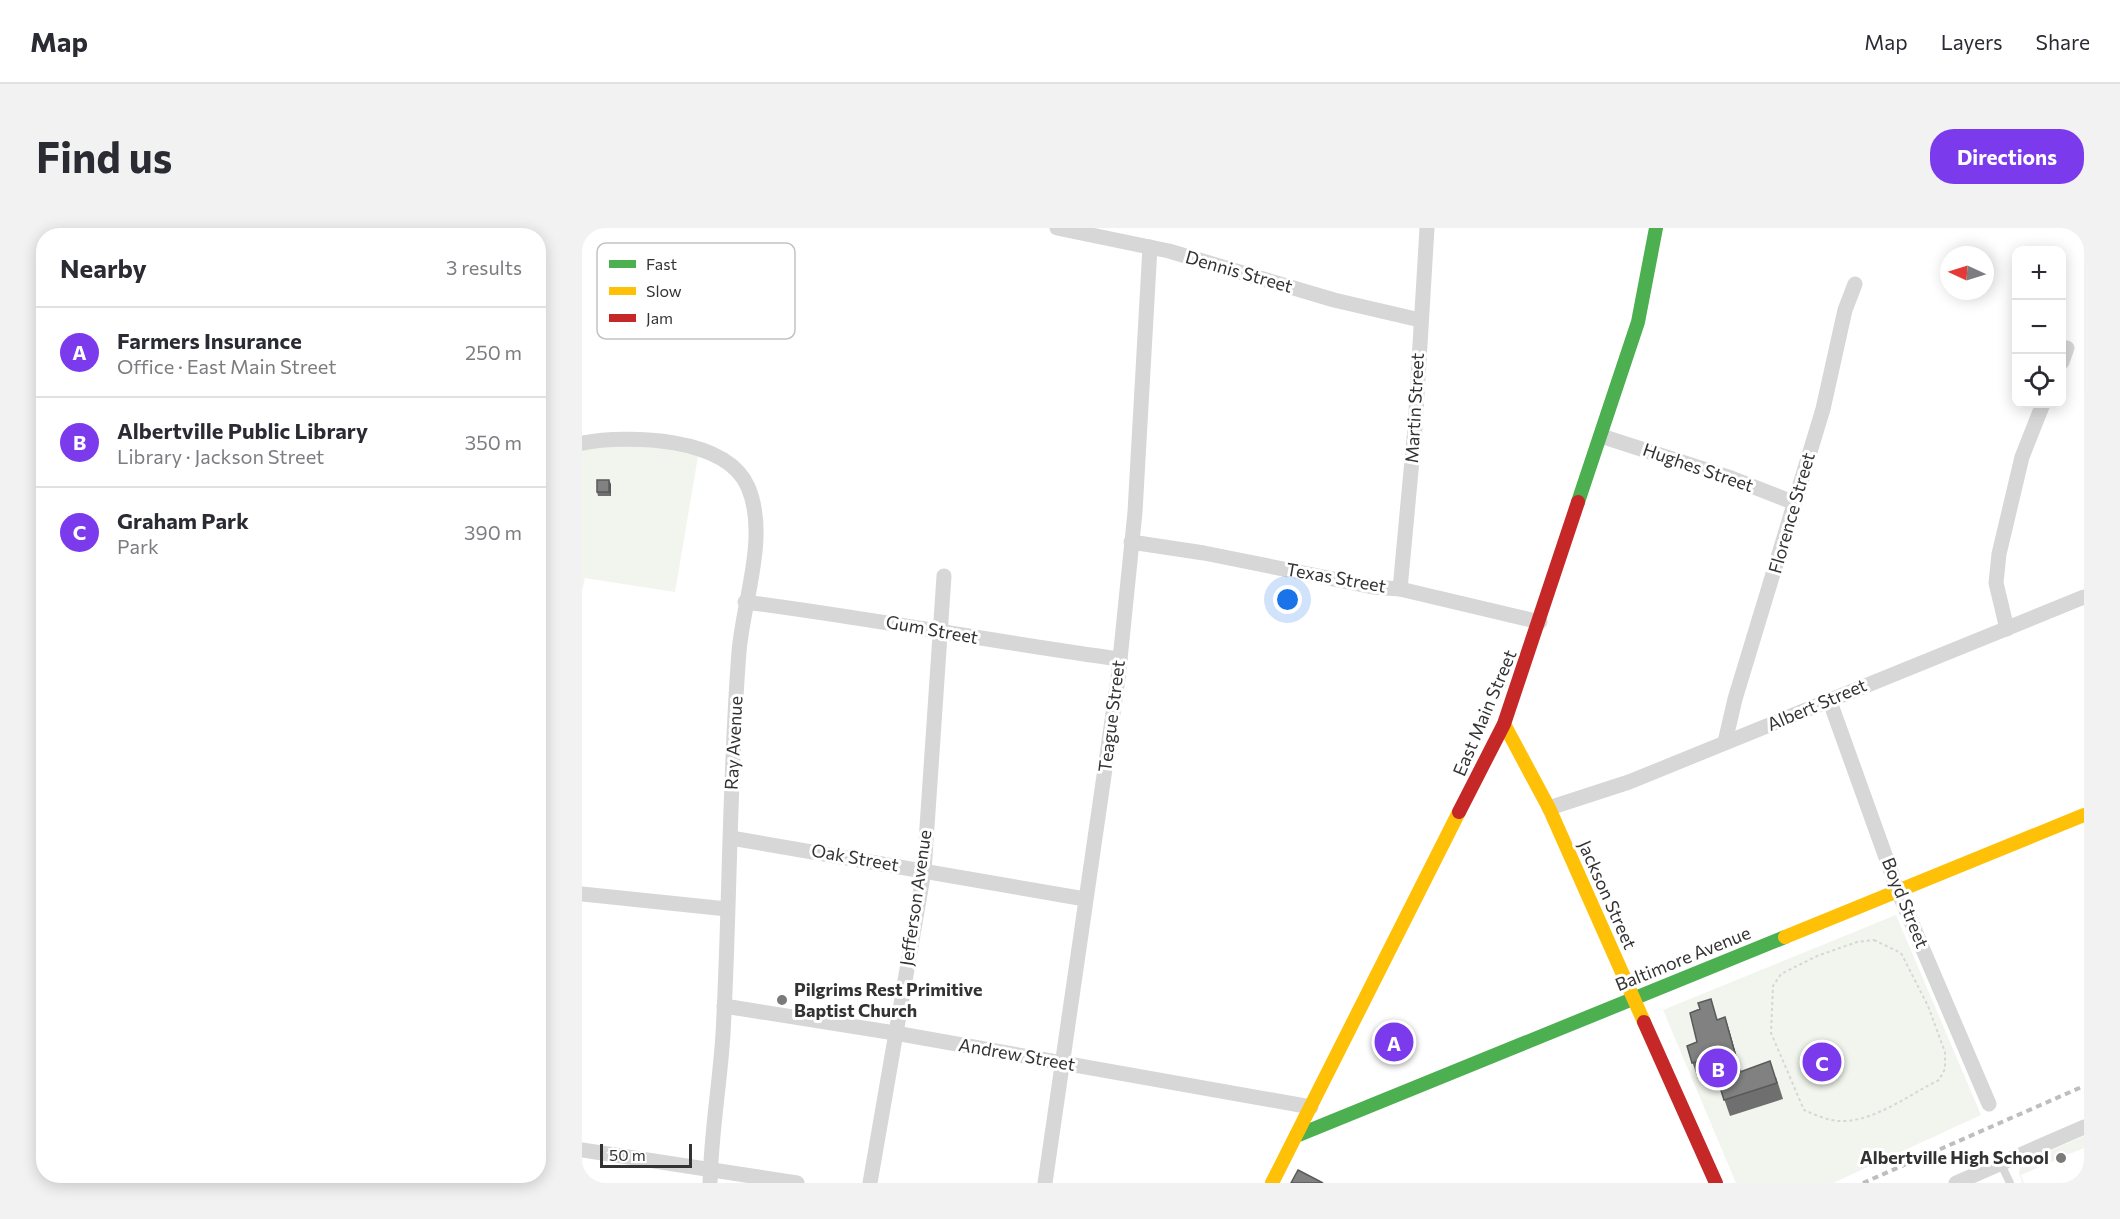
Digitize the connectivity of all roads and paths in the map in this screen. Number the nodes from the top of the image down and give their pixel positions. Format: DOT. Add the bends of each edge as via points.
graph roads {
  1 [pos="1056,228"];
  2 [pos="1427,228"];
  3 [pos="1656,228"];
  4 [pos="1150,247"];
  5 [pos="1855,284"];
  6 [pos="1420,320"];
  7 [pos="2041,408"];
  8 [pos="1601,436"];
  9 [pos="582,443"];
  10 [pos="1795,503"];
  11 [pos="1131,542"];
  12 [pos="944,576"];
  13 [pos="1400,588"];
  14 [pos="2084,597"];
  15 [pos="745,602"];
  16 [pos="1540,622"];
  17 [pos="2007,629"];
  18 [pos="939,631"];
  19 [pos="1119,659"];
  20 [pos="1829,699"];
  21 [pos="1504,724"];
  22 [pos="1725,742"];
  23 [pos="1549,808"];
  24 [pos="2084,815"];
  25 [pos="731,838"];
  26 [pos="924,871"];
  27 [pos="1898,891"];
  28 [pos="582,894"];
  29 [pos="1085,899"];
  30 [pos="727,909"];
  31 [pos="1632,999"];
  32 [pos="724,1006"];
  33 [pos="895,1033"];
  34 [pos="1062,1063"];
  35 [pos="1989,1104"];
  36 [pos="1311,1107"];
  37 [pos="1804,1110"];
  38 [pos="2084,1127"];
  39 [pos="1296,1136"];
  40 [pos="582,1150"];
  41 [pos="2001,1164"];
  42 [pos="710,1177"];
  43 [pos="797,1183"];
  44 [pos="870,1183"];
  45 [pos="1045,1183"];
  46 [pos="1272,1183"];
  47 [pos="1716,1183"];
  48 [pos="1956,1183"];
  49 [pos="2010,1183"];
  1 -- 4 [label="street, Dennis Street"];
  2 -- 6 [label="street, Martin Street"];
  3 -- 8 [label="main road, East Main Street" via="1638,322"];
  4 -- 6 [label="street, Dennis Street" via="1334,300"];
  4 -- 11 [label="street, Teague Street"];
  5 -- 10 [label="street, Florence Street"];
  6 -- 13 [label="street, Martin Street"];
  7 -- 17 [label="street" via="2022,457 2000,554 1996,583"];
  8 -- 10 [label="street, Hughes Street"];
  8 -- 16 [label="main road, East Main Street"];
  9 -- 15 [label="street, Ray Avenue" via="629,438 677,445 716,455 739,474 756,514 756,544"];
  10 -- 22 [label="street, Florence Street"];
  11 -- 13 [label="street, Texas Street" via="1373,587"];
  11 -- 19 [label="street, Teague Street"];
  12 -- 18 [label="street, Jefferson Avenue"];
  13 -- 16 [label="street, Texas Street"];
  14 -- 17 [label="street, Albert Street"];
  15 -- 18 [label="street, Gum Street"];
  15 -- 25 [label="street, Ray Avenue" via="739,652"];
  16 -- 21 [label="main road, East Main Street"];
  17 -- 20 [label="street, Albert Street"];
  18 -- 19 [label="street, Gum Street"];
  18 -- 26 [label="street, Jefferson Avenue"];
  19 -- 29 [label="street, Teague Street"];
  20 -- 22 [label="street, Albert Street"];
  20 -- 27 [label="street, Boyd Street"];
  21 -- 23 [label="main road, Jackson Street"];
  21 -- 36 [label="main road, East Main Street"];
  22 -- 23 [label="street, Albert Street" via="1629,782"];
  23 -- 31 [label="main road, Jackson Street"];
  24 -- 27 [label="main road, Baltimore Avenue"];
  25 -- 26 [label="street, Oak Street"];
  25 -- 30 [label="street, Ray Avenue"];
  26 -- 29 [label="street, Oak Street"];
  26 -- 33 [label="street, Jefferson Avenue"];
  27 -- 31 [label="main road, Baltimore Avenue"];
  27 -- 35 [label="street, Boyd Street"];
  28 -- 30 [label="street"];
  29 -- 34 [label="street, Teague Street"];
  30 -- 32 [label="street, Ray Avenue"];
  31 -- 39 [label="main road, Baltimore Avenue"];
  31 -- 47 [label="main road, Jackson Street"];
  32 -- 33 [label="street, Andrew Street"];
  32 -- 42 [label="street, Ray Avenue"];
  33 -- 34 [label="street, Andrew Street"];
  33 -- 44 [label="street, Jefferson Avenue"];
  34 -- 36 [label="street, Andrew Street"];
  34 -- 45 [label="street, Teague Street"];
  36 -- 39 [label="main road, East Main Street"];
  37 -- 37 [label="path" via="1844,1121 1866,1117 1939,1080 1945,1069 1945,1052 1928,1006 1901,953 1889,946 1874,940 1857,942 1781,974 1773,986 1771,1033"];
  38 -- 41 [label="street"];
  39 -- 46 [label="main road, East Main Street"];
  40 -- 42 [label="street"];
  41 -- 48 [label="street"];
  41 -- 49 [label="lane"];
  42 -- 43 [label="street"];
}
